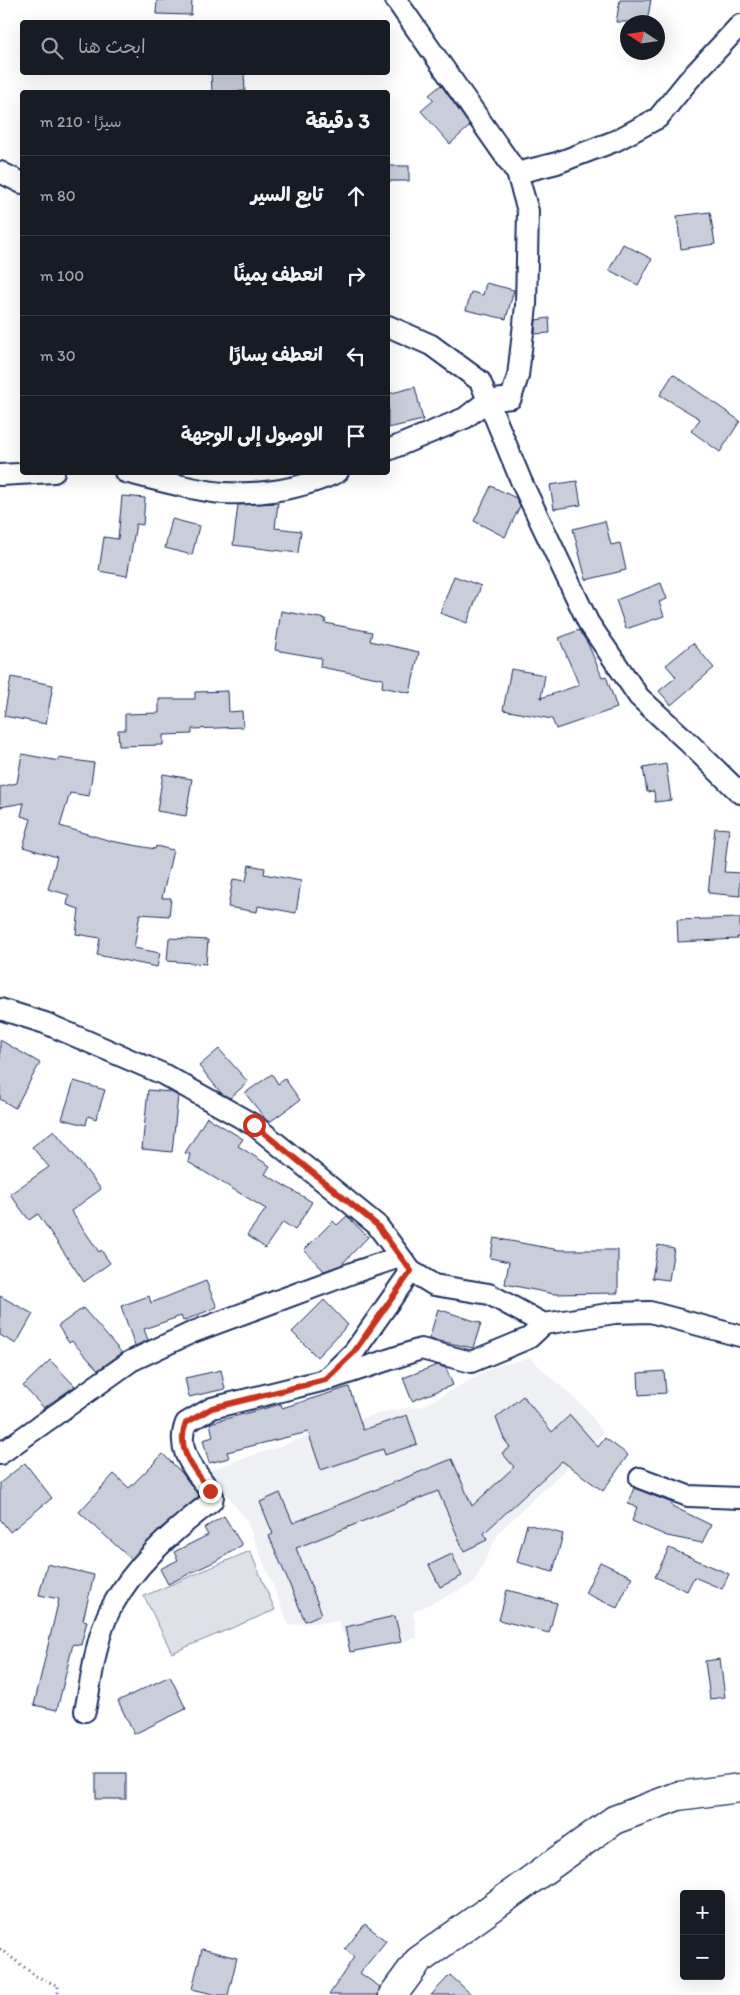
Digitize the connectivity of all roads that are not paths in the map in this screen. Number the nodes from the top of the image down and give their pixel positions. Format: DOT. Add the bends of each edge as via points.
graph roads {
  1 [pos="396,0"];
  2 [pos="740,25"];
  3 [pos="0,172"];
  4 [pos="517,173"];
  5 [pos="20,182"];
  6 [pos="390,327"];
  7 [pos="487,401"];
  8 [pos="390,449"];
  9 [pos="20,474"];
  10 [pos="0,475"];
  11 [pos="139,475"];
  12 [pos="332,475"];
  13 [pos="740,793"];
  14 [pos="0,1009"];
  15 [pos="406,1264"];
  16 [pos="544,1324"];
  17 [pos="740,1336"];
  18 [pos="325,1380"];
  19 [pos="0,1454"];
  20 [pos="640,1478"];
  21 [pos="740,1498"];
  22 [pos="85,1711"];
  23 [pos="740,1788"];
  24 [pos="393,1995"];
  1 -- 4 [label="street"];
  2 -- 4 [label="street" via="658,118 615,141 556,163"];
  3 -- 5 [label="street"];
  4 -- 7 [label="street" via="528,211 526,306 518,376 511,398"];
  6 -- 7 [label="street" via="431,345 480,381"];
  7 -- 8 [label="street" via="465,418"];
  7 -- 13 [label="street" via="588,622 639,697 690,742"];
  9 -- 10 [label="street"];
  11 -- 12 [label="street" via="222,493 275,491 313,484"];
  14 -- 15 [label="street" via="45,1023 162,1074 254,1125 377,1225"];
  15 -- 16 [label="street" via="434,1285 489,1294"];
  15 -- 18 [label="street" via="354,1352"];
  15 -- 19 [label="street" via="355,1272 192,1332 131,1360"];
  16 -- 17 [label="street" via="615,1312 650,1312"];
  16 -- 18 [label="street" via="529,1338 471,1362 421,1349"];
  18 -- 22 [label="street" via="212,1408 186,1423 181,1441 186,1458 213,1496 212,1501 156,1548 110,1610"];
  20 -- 21 [label="street" via="688,1496"];
  23 -- 24 [label="street" via="678,1796 614,1820 418,1962"];
}
